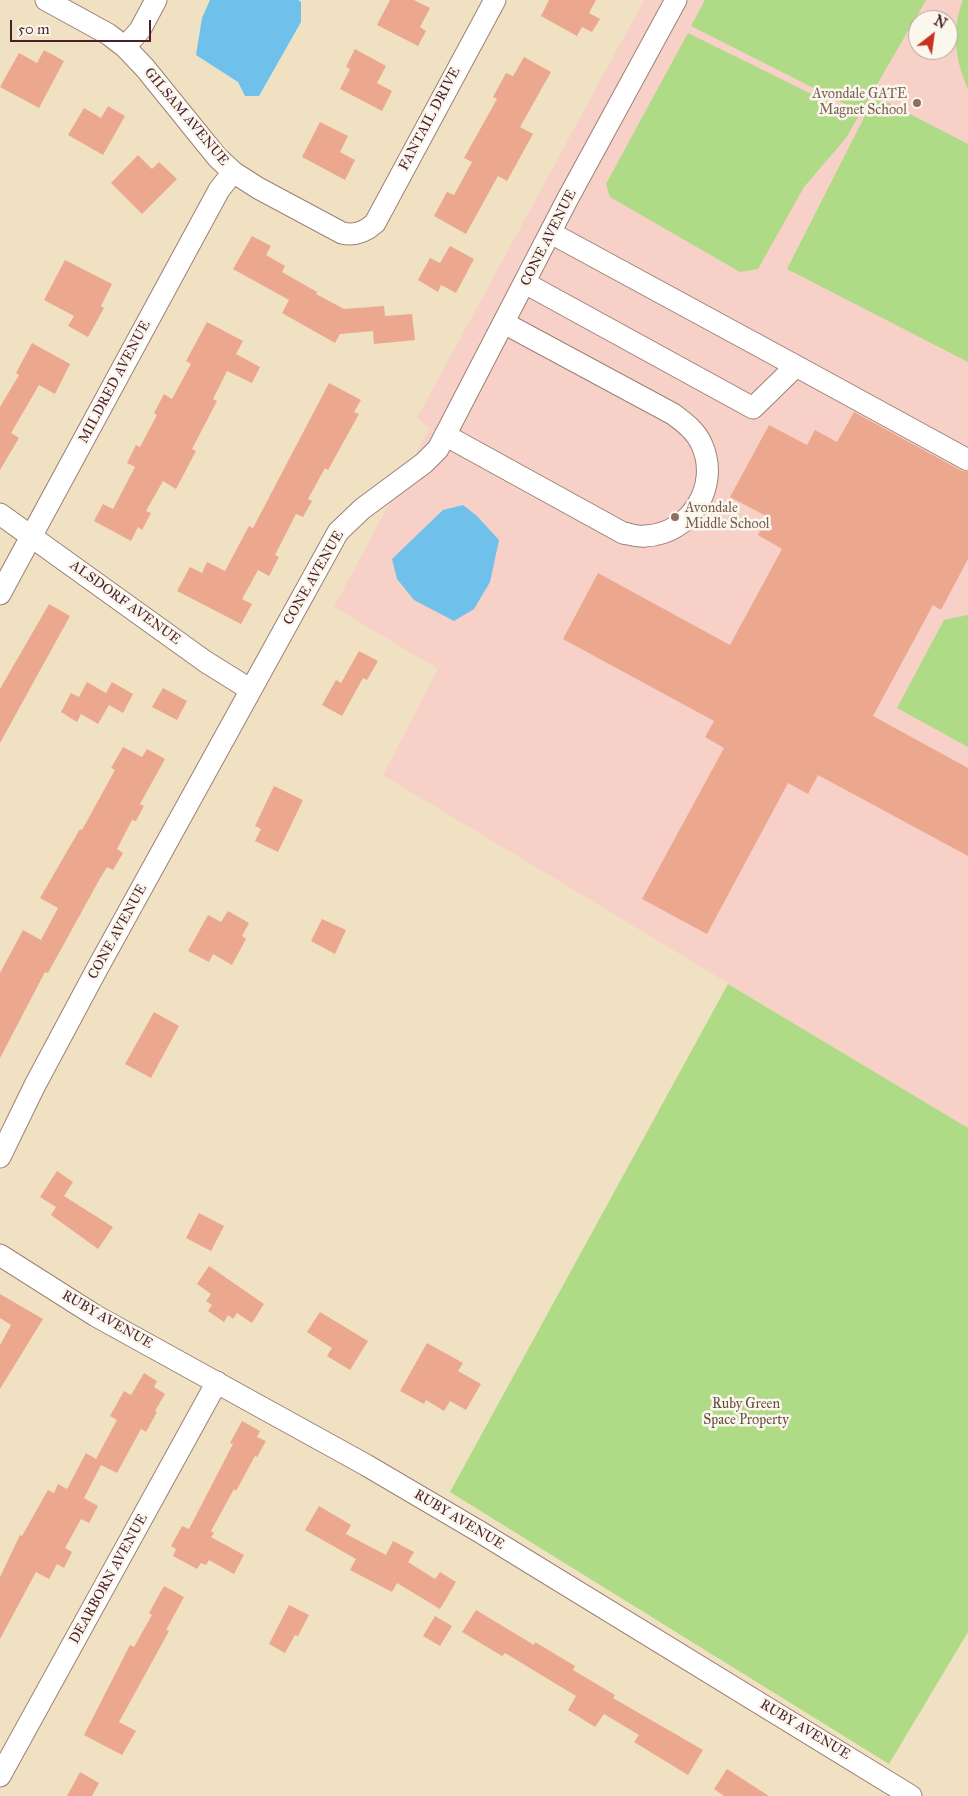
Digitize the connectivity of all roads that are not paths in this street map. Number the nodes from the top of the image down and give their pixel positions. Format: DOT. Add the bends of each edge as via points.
graph roads {
  1 [pos="46,0"];
  2 [pos="156,0"];
  3 [pos="495,0"];
  4 [pos="676,0"];
  5 [pos="125,47"];
  6 [pos="233,172"];
  7 [pos="360,233"];
  8 [pos="551,233"];
  9 [pos="525,283"];
  10 [pos="504,323"];
  11 [pos="796,366"];
  12 [pos="445,435"];
  13 [pos="968,460"];
  14 [pos="0,514"];
  15 [pos="32,536"];
  16 [pos="0,594"];
  17 [pos="251,690"];
  18 [pos="0,1158"];
  19 [pos="0,1255"];
  20 [pos="217,1382"];
  21 [pos="0,1776"];
  22 [pos="911,1796"];
  1 -- 5 [label="street, GILSAM AVENUE"];
  2 -- 5 [label="street" via="140,30"];
  3 -- 7 [label="street, FANTAIL DRIVE" via="375,223"];
  4 -- 8 [label="street, CONE AVENUE"];
  5 -- 6 [label="street, GILSAM AVENUE" via="217,158"];
  6 -- 7 [label="street, GILSAM AVENUE" via="342,233"];
  6 -- 15 [label="street, MILDRED AVENUE" via="219,190"];
  8 -- 9 [label="street, CONE AVENUE"];
  8 -- 11 [label="street"];
  9 -- 10 [label="street, CONE AVENUE"];
  9 -- 11 [label="street" via="753,408"];
  10 -- 12 [label="street, CONE AVENUE"];
  10 -- 12 [label="street" via="673,414 690,427 701,444 707,463 707,484 700,503 686,520 667,532 645,536 623,533"];
  11 -- 13 [label="street"];
  12 -- 17 [label="street, CONE AVENUE" via="432,455 338,532"];
  14 -- 15 [label="street, ALSDORF AVENUE"];
  15 -- 16 [label="street, MILDRED AVENUE"];
  15 -- 17 [label="street, ALSDORF AVENUE" via="206,662"];
  17 -- 18 [label="street, CONE AVENUE" via="97,969"];
  19 -- 20 [label="street, RUBY AVENUE" via="96,1316"];
  20 -- 21 [label="street, DEARBORN AVENUE"];
  20 -- 22 [label="street, RUBY AVENUE" via="480,1532"];
}
